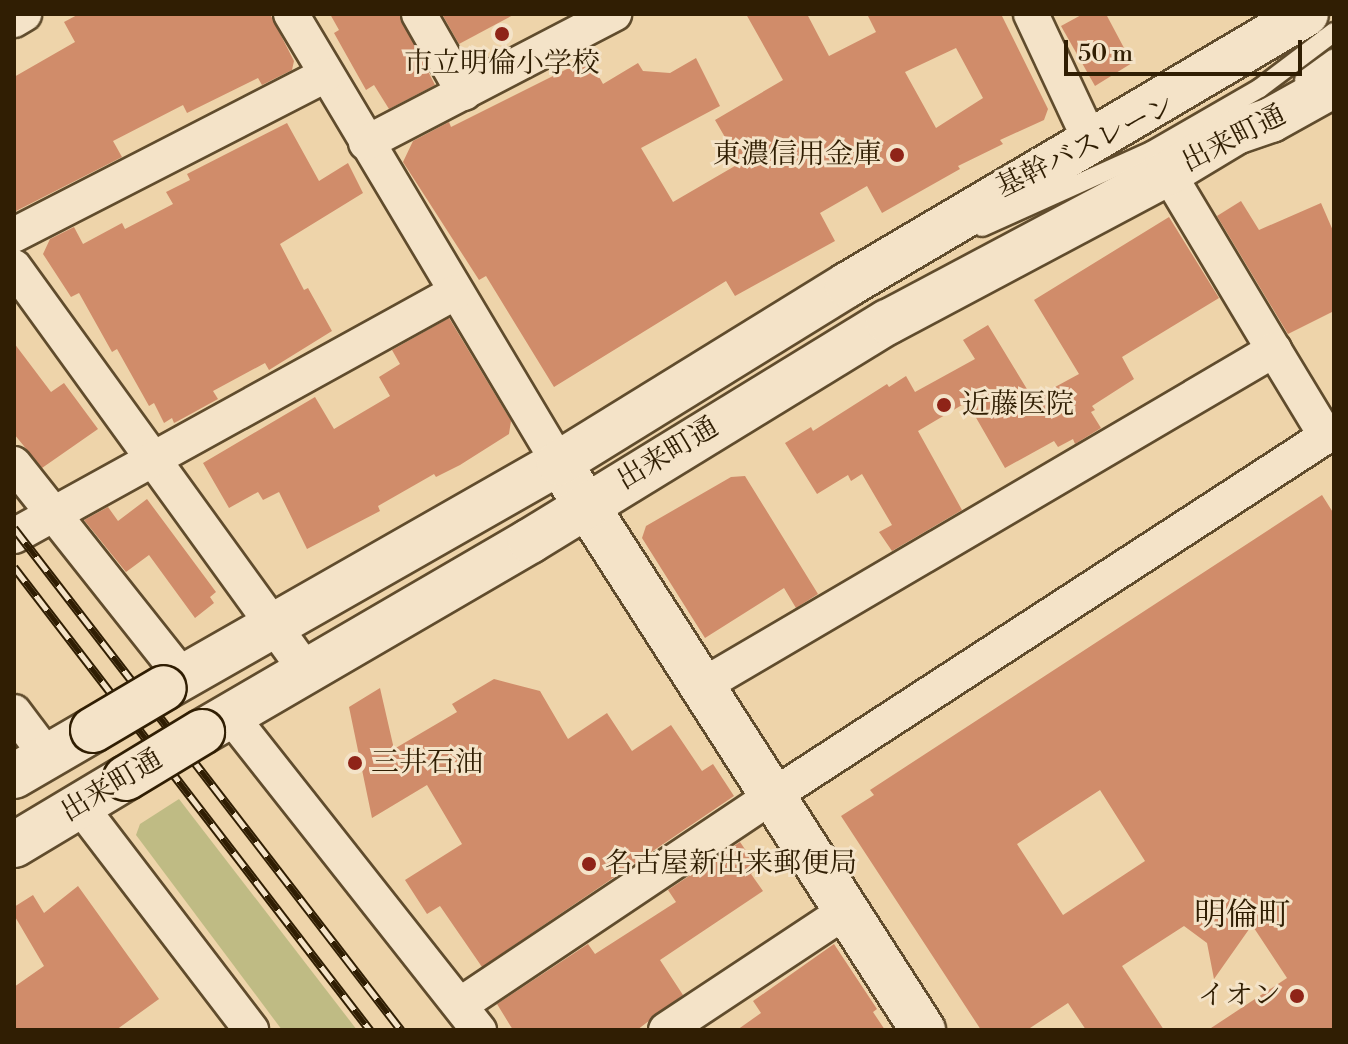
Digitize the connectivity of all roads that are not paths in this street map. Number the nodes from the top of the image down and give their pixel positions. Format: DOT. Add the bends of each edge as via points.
graph roads {
  1 [pos="24,14"];
  2 [pos="291,14"];
  3 [pos="419,14"];
  4 [pos="614,14"];
  5 [pos="1031,14"];
  6 [pos="14,20"];
  7 [pos="1327,32"];
  8 [pos="325,75"];
  9 [pos="1334,85"];
  10 [pos="464,93"];
  11 [pos="1236,132"];
  12 [pos="1090,140"];
  13 [pos="366,143"];
  14 [pos="1168,173"];
  15 [pos="14,235"];
  16 [pos="14,267"];
  17 [pos="847,285"];
  18 [pos="456,292"];
  19 [pos="1274,350"];
  20 [pos="1330,433"];
  21 [pos="155,458"];
  22 [pos="559,463"];
  23 [pos="14,464"];
  24 [pos="586,505"];
  25 [pos="52,513"];
  26 [pos="14,536"];
  27 [pos="277,627"];
  28 [pos="305,669"];
  29 [pos="174,682"];
  30 [pos="700,687"];
  31 [pos="14,712"];
  32 [pos="216,724"];
  33 [pos="30,766"];
  34 [pos="771,797"];
  35 [pos="80,806"];
  36 [pos="14,845"];
  37 [pos="846,911"];
  38 [pos="470,1018"];
  39 [pos="249,1029"];
  40 [pos="666,1030"];
  41 [pos="923,1030"];
  1 -- 6 [label="street"];
  2 -- 8 [label="street"];
  3 -- 10 [label="street"];
  4 -- 10 [label="street"];
  5 -- 12 [label="street"];
  7 -- 11 [label="lane"];
  7 -- 12 [label="main road, 出来町通"];
  7 -- 17 [label="lane, 基幹バスレーン" via="1256,91 1138,158"];
  8 -- 13 [label="street"];
  8 -- 15 [label="street"];
  9 -- 11 [label="main road, 出来町通" via="1271,120"];
  10 -- 13 [label="street"];
  11 -- 14 [label="main road, 出来町通"];
  12 -- 17 [label="main road, 出来町通"];
  13 -- 18 [label="street"];
  14 -- 19 [label="street"];
  14 -- 24 [label="main road, 出来町通" via="888,322"];
  16 -- 21 [label="street"];
  17 -- 22 [label="main road, 出来町通"];
  18 -- 21 [label="street"];
  18 -- 22 [label="street"];
  19 -- 20 [label="street"];
  19 -- 30 [label="street"];
  20 -- 34 [label="street"];
  21 -- 25 [label="street"];
  21 -- 27 [label="street"];
  22 -- 24 [label="main road"];
  22 -- 27 [label="main road, 出来町通"];
  23 -- 25 [label="street"];
  24 -- 28 [label="main road, 出来町通"];
  24 -- 30 [label="main road"];
  25 -- 26 [label="street"];
  25 -- 29 [label="street"];
  27 -- 28 [label="street"];
  27 -- 29 [label="main road, 出来町通"];
  28 -- 32 [label="main road, 出来町通"];
  29 -- 33 [label="main road, 出来町通, bridge"];
  30 -- 34 [label="main road"];
  31 -- 33 [label="street"];
  32 -- 35 [label="main road, 出来町通, bridge"];
  32 -- 38 [label="street"];
  34 -- 37 [label="main road"];
  34 -- 38 [label="street"];
  35 -- 36 [label="main road, 出来町通"];
  35 -- 39 [label="street"];
  37 -- 40 [label="street"];
  37 -- 41 [label="main road"];
}
